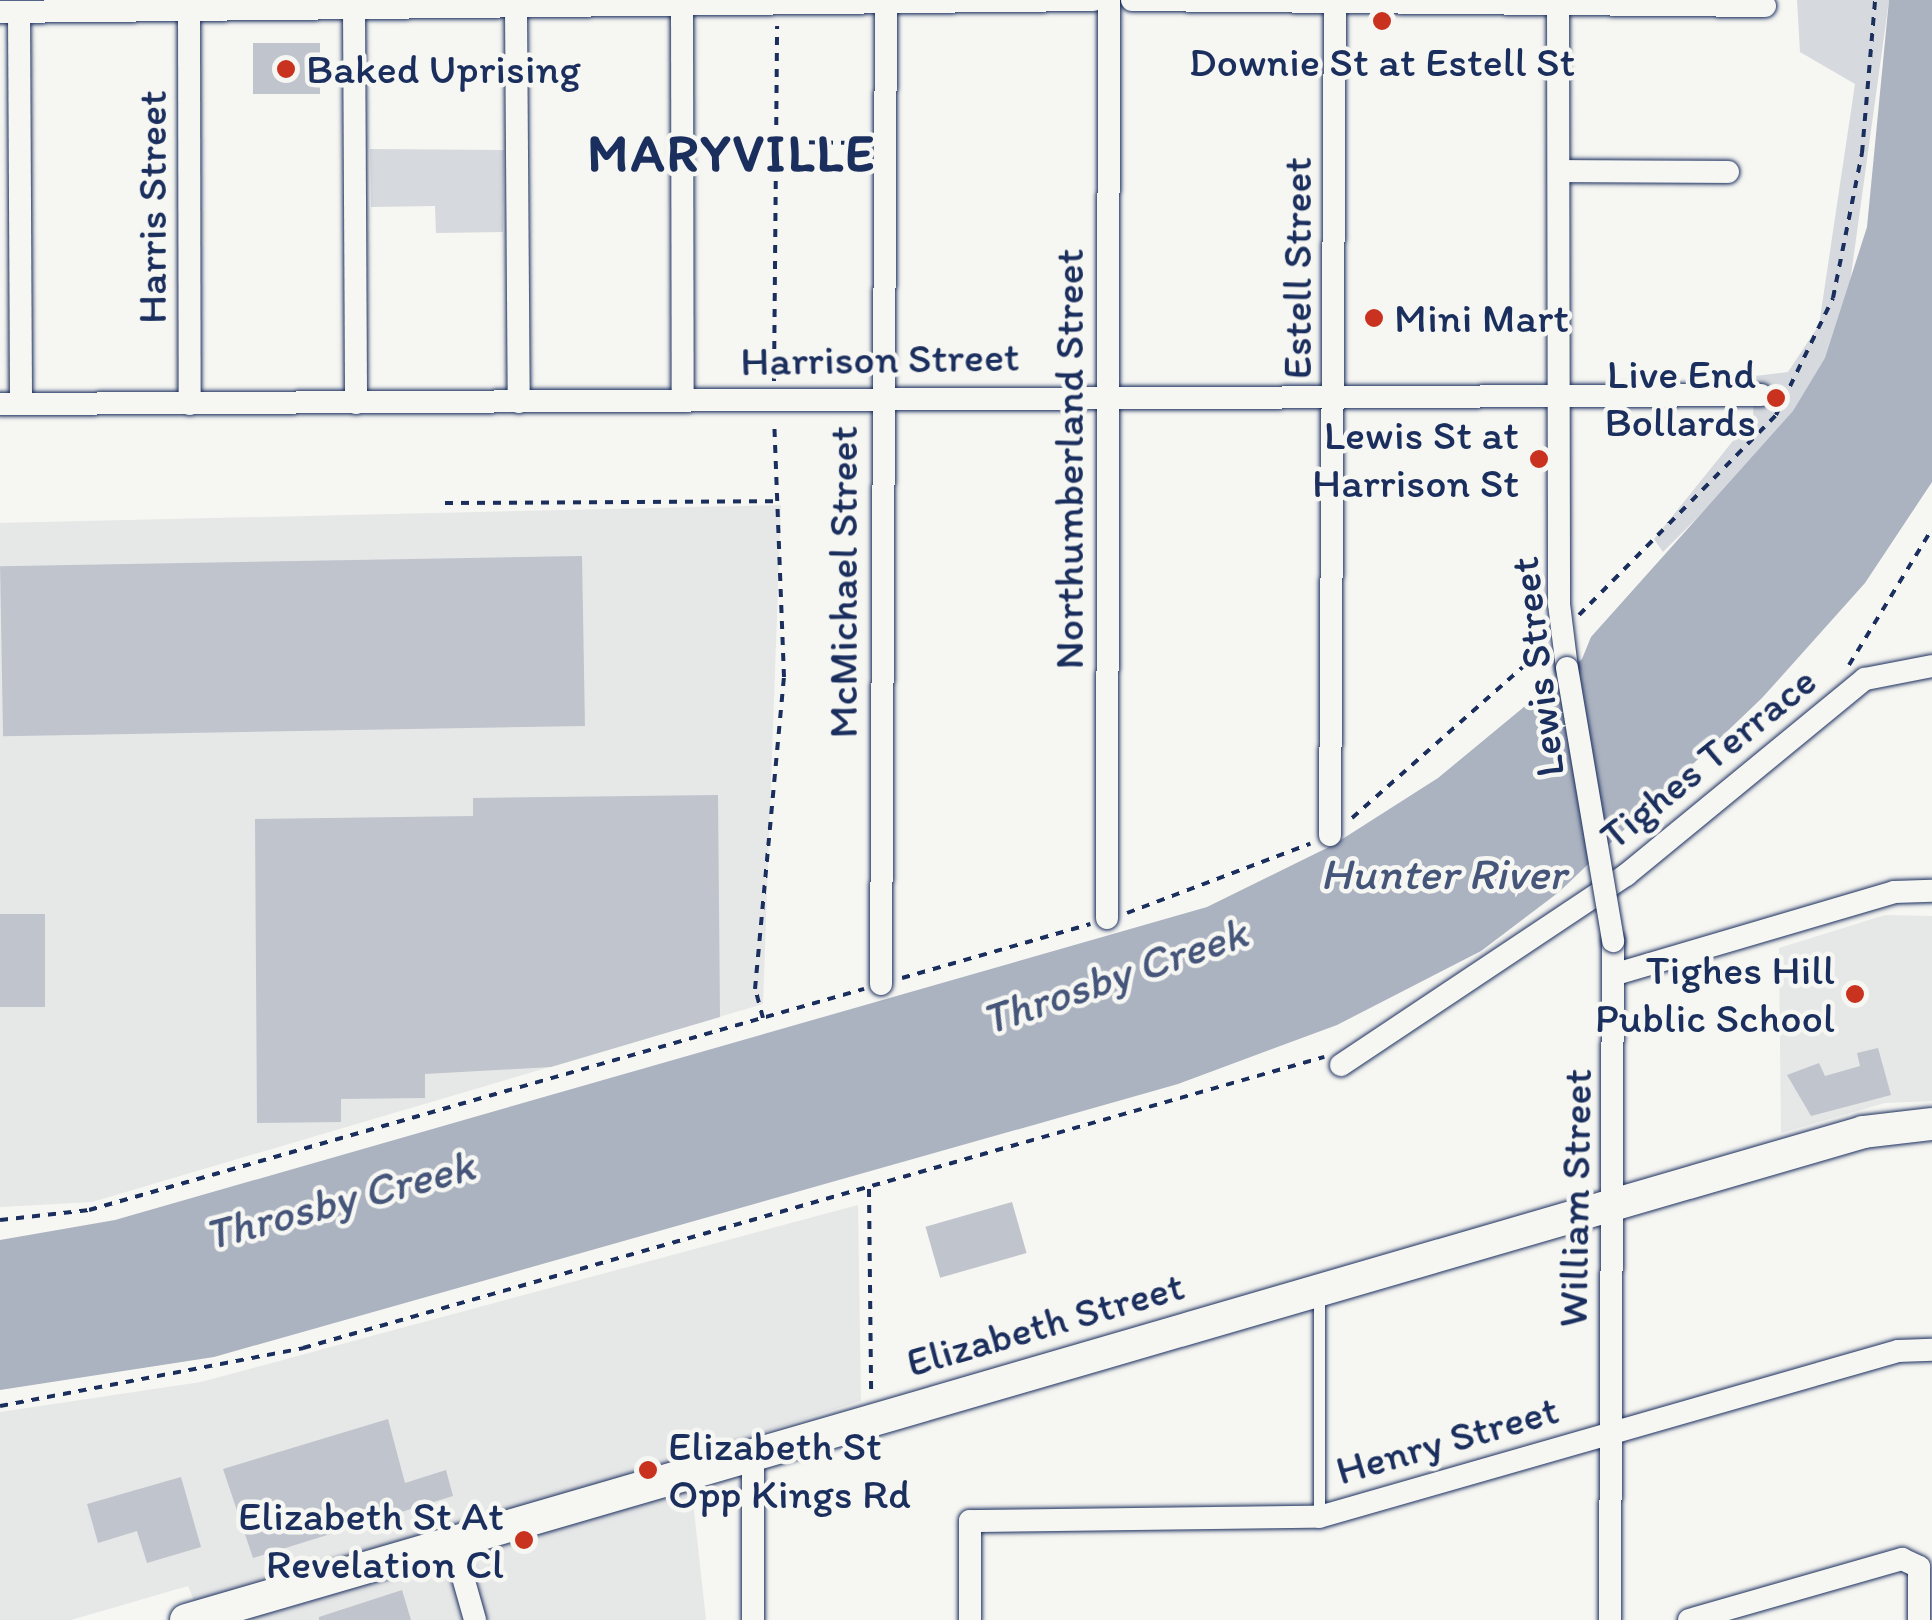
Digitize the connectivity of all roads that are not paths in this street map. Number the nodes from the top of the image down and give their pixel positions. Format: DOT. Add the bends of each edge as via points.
graph roads {
  1 [pos="1093,0"];
  2 [pos="1109,0"];
  3 [pos="1132,0"];
  4 [pos="886,1"];
  5 [pos="1335,1"];
  6 [pos="1621,2"];
  7 [pos="1558,4"];
  8 [pos="1766,6"];
  9 [pos="682,8"];
  10 [pos="354,9"];
  11 [pos="188,10"];
  12 [pos="516,10"];
  13 [pos="9,12"];
  14 [pos="1560,171"];
  15 [pos="1728,172"];
  16 [pos="1335,392"];
  17 [pos="882,393"];
  18 [pos="1108,393"];
  19 [pos="1558,394"];
  20 [pos="1761,395"];
  21 [pos="682,400"];
  22 [pos="356,402"];
  23 [pos="519,402"];
  24 [pos="10,404"];
  25 [pos="190,404"];
  26 [pos="1932,666"];
  27 [pos="1330,836"];
  28 [pos="1932,892"];
  29 [pos="1107,918"];
  30 [pos="1615,958"];
  31 [pos="881,984"];
  32 [pos="1345,1062"];
  33 [pos="1932,1124"];
  34 [pos="1611,1204"];
  35 [pos="1319,1288"];
  36 [pos="1932,1350"];
  37 [pos="1610,1432"];
  38 [pos="752,1454"];
  39 [pos="1318,1517"];
  40 [pos="453,1542"];
  41 [pos="186,1620"];
  42 [pos="475,1620"];
  43 [pos="753,1620"];
  44 [pos="970,1620"];
  45 [pos="1610,1620"];
  46 [pos="1689,1620"];
  47 [pos="1919,1620"];
  1 -- 4 [label="street"];
  2 -- 18 [label="street, Northumberland Street"];
  3 -- 5 [label="street"];
  4 -- 9 [label="street"];
  4 -- 17 [label="street, McMichael Street"];
  5 -- 7 [label="street"];
  5 -- 16 [label="street, Estell Street"];
  6 -- 7 [label="street"];
  6 -- 8 [label="street"];
  7 -- 14 [label="street, Lewis Street"];
  9 -- 12 [label="street"];
  9 -- 21 [label="street"];
  10 -- 11 [label="street"];
  10 -- 12 [label="street"];
  10 -- 22 [label="street"];
  11 -- 13 [label="street"];
  11 -- 25 [label="street, Harris Street"];
  12 -- 23 [label="street"];
  13 -- 24 [label="street"];
  14 -- 15 [label="street"];
  14 -- 19 [label="street, Lewis Street"];
  16 -- 18 [label="street, Harrison Street"];
  16 -- 19 [label="street, Harrison Street"];
  16 -- 27 [label="street, Estell Street"];
  17 -- 18 [label="street, Harrison Street"];
  17 -- 21 [label="street, Harrison Street"];
  17 -- 31 [label="street, McMichael Street"];
  18 -- 29 [label="street, Northumberland Street"];
  19 -- 20 [label="street, Harrison Street"];
  19 -- 30 [label="street, Lewis Street, bridge" via="1567,668"];
  21 -- 23 [label="street, Harrison Street"];
  22 -- 23 [label="street, Harrison Street"];
  22 -- 25 [label="street, Harrison Street"];
  24 -- 25 [label="street, Harrison Street"];
  26 -- 32 [label="street, Tighes Terrace" via="1892,668 1834,704 1626,875"];
  28 -- 30 [label="street" via="1894,892"];
  30 -- 34 [label="street, William Street"];
  33 -- 34 [label="main road, Elizabeth Street" via="1863,1132"];
  34 -- 35 [label="main road, Elizabeth Street"];
  34 -- 37 [label="street, William Street"];
  35 -- 38 [label="main road, Elizabeth Street"];
  35 -- 39 [label="lane"];
  36 -- 37 [label="street, Henry Street" via="1898,1351"];
  37 -- 39 [label="street, Henry Street"];
  37 -- 45 [label="street, William Street"];
  38 -- 40 [label="main road, Elizabeth Street"];
  38 -- 43 [label="street"];
  39 -- 44 [label="street, Henry Street" via="970,1521"];
  40 -- 41 [label="main road, Elizabeth Street"];
  40 -- 42 [label="street"];
  46 -- 47 [label="street" via="1912,1559"];
}
